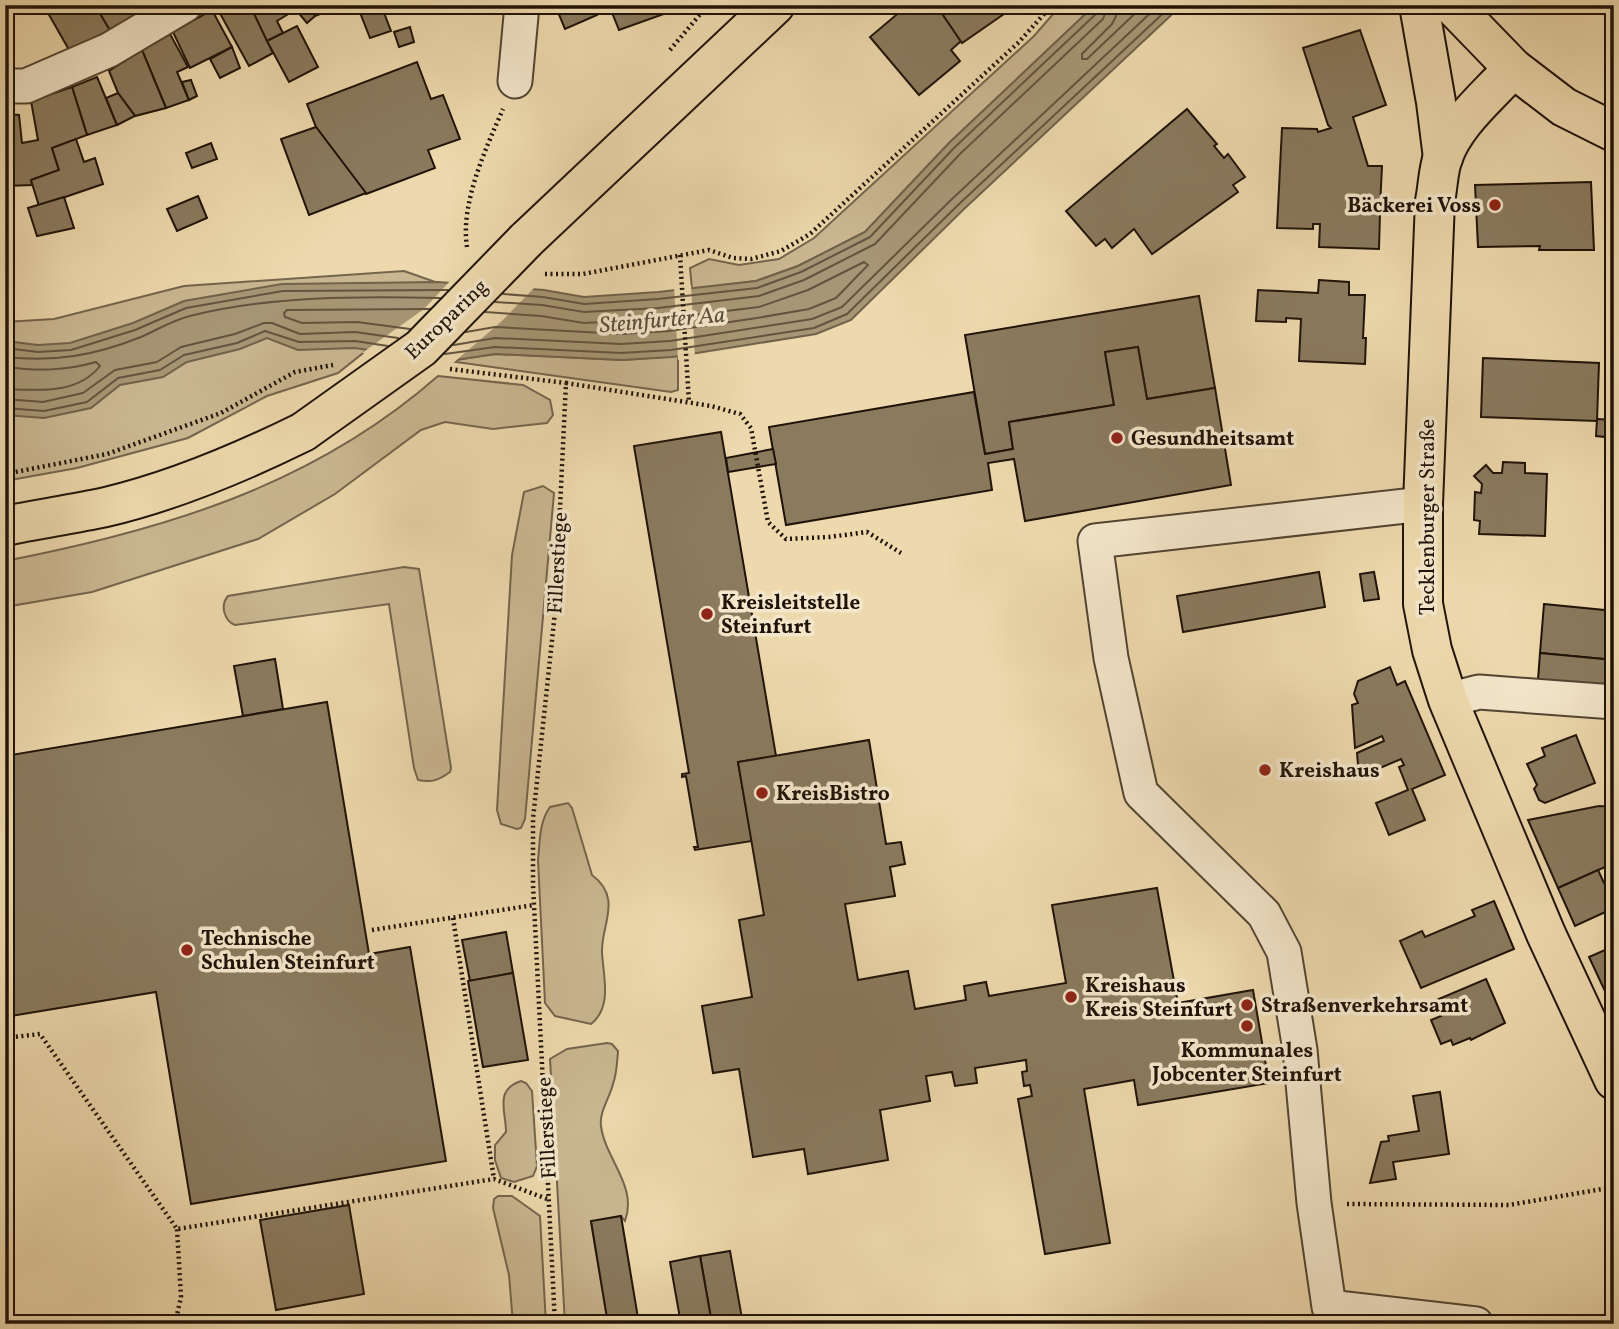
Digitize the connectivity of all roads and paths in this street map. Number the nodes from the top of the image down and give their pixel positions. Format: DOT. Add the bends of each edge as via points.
graph roads {
  1 [pos="185,5"];
  2 [pos="522,5"];
  3 [pos="775,5"];
  4 [pos="1052,5"];
  5 [pos="1419,5"];
  6 [pos="1452,5"];
  7 [pos="1513,68"];
  8 [pos="516,81"];
  9 [pos="5,86"];
  10 [pos="1614,132"];
  11 [pos="1443,158"];
  12 [pos="469,254"];
  13 [pos="680,255"];
  14 [pos="549,275"];
  15 [pos="337,364"];
  16 [pos="445,369"];
  17 [pos="566,383"];
  18 [pos="689,403"];
  19 [pos="5,474"];
  20 [pos="1423,504"];
  21 [pos="5,526"];
  22 [pos="901,553"];
  23 [pos="1448,700"];
  24 [pos="1614,702"];
  25 [pos="534,905"];
  26 [pos="453,918"];
  27 [pos="372,930"];
  28 [pos="1603,1032"];
  29 [pos="5,1038"];
  30 [pos="1614,1080"];
  31 [pos="494,1179"];
  32 [pos="1614,1187"];
  33 [pos="550,1200"];
  34 [pos="1314,1203"];
  35 [pos="177,1229"];
  36 [pos="175,1324"];
  37 [pos="555,1324"];
  38 [pos="1476,1324"];
  1 -- 9 [label="street" via="108,50 26,86"];
  2 -- 8 [label="street"];
  3 -- 21 [label="main road, Europaring, bridge" via="526,240 421,348 303,432 241,463 173,486 108,506"];
  4 -- 13 [label="path" via="1019,42 810,234 781,251 751,259 709,250"];
  5 -- 11 [label="main road"];
  6 -- 7 [label="main road"];
  7 -- 10 [label="main road" via="1564,107"];
  7 -- 11 [label="main road, Tecklenburger Straße" via="1464,119"];
  8 -- 12 [label="path" via="480,162 464,231"];
  11 -- 20 [label="main road, Tecklenburger Straße" via="1436,201"];
  13 -- 14 [label="path" via="583,274"];
  13 -- 18 [label="path"];
  15 -- 19 [label="path" via="295,372 221,413 107,454"];
  16 -- 17 [label="path"];
  17 -- 18 [label="path"];
  17 -- 25 [label="path, Fillerstiege" via="555,612 533,819"];
  18 -- 22 [label="path" via="740,414 751,428 768,522 786,539 867,532"];
  20 -- 23 [label="main road, Tecklenburger Straße" via="1423,604"];
  20 -- 34 [label="street" via="1095,541 1111,658 1141,793 1264,914 1284,952 1300,1050"];
  23 -- 24 [label="street" via="1479,692"];
  23 -- 28 [label="main road, Tecklenburger Straße" via="1546,934"];
  25 -- 26 [label="path"];
  25 -- 33 [label="path, Fillerstiege"];
  26 -- 27 [label="path"];
  26 -- 31 [label="path"];
  28 -- 30 [label="main road, Tecklenburger Straße"];
  29 -- 35 [label="path" via="40,1034"];
  31 -- 33 [label="path"];
  31 -- 35 [label="path"];
  32 -- 34 [label="path" via="1509,1205"];
  33 -- 37 [label="path, Fillerstiege"];
  34 -- 38 [label="street" via="1329,1307"];
  35 -- 36 [label="path" via="181,1297"];
}
